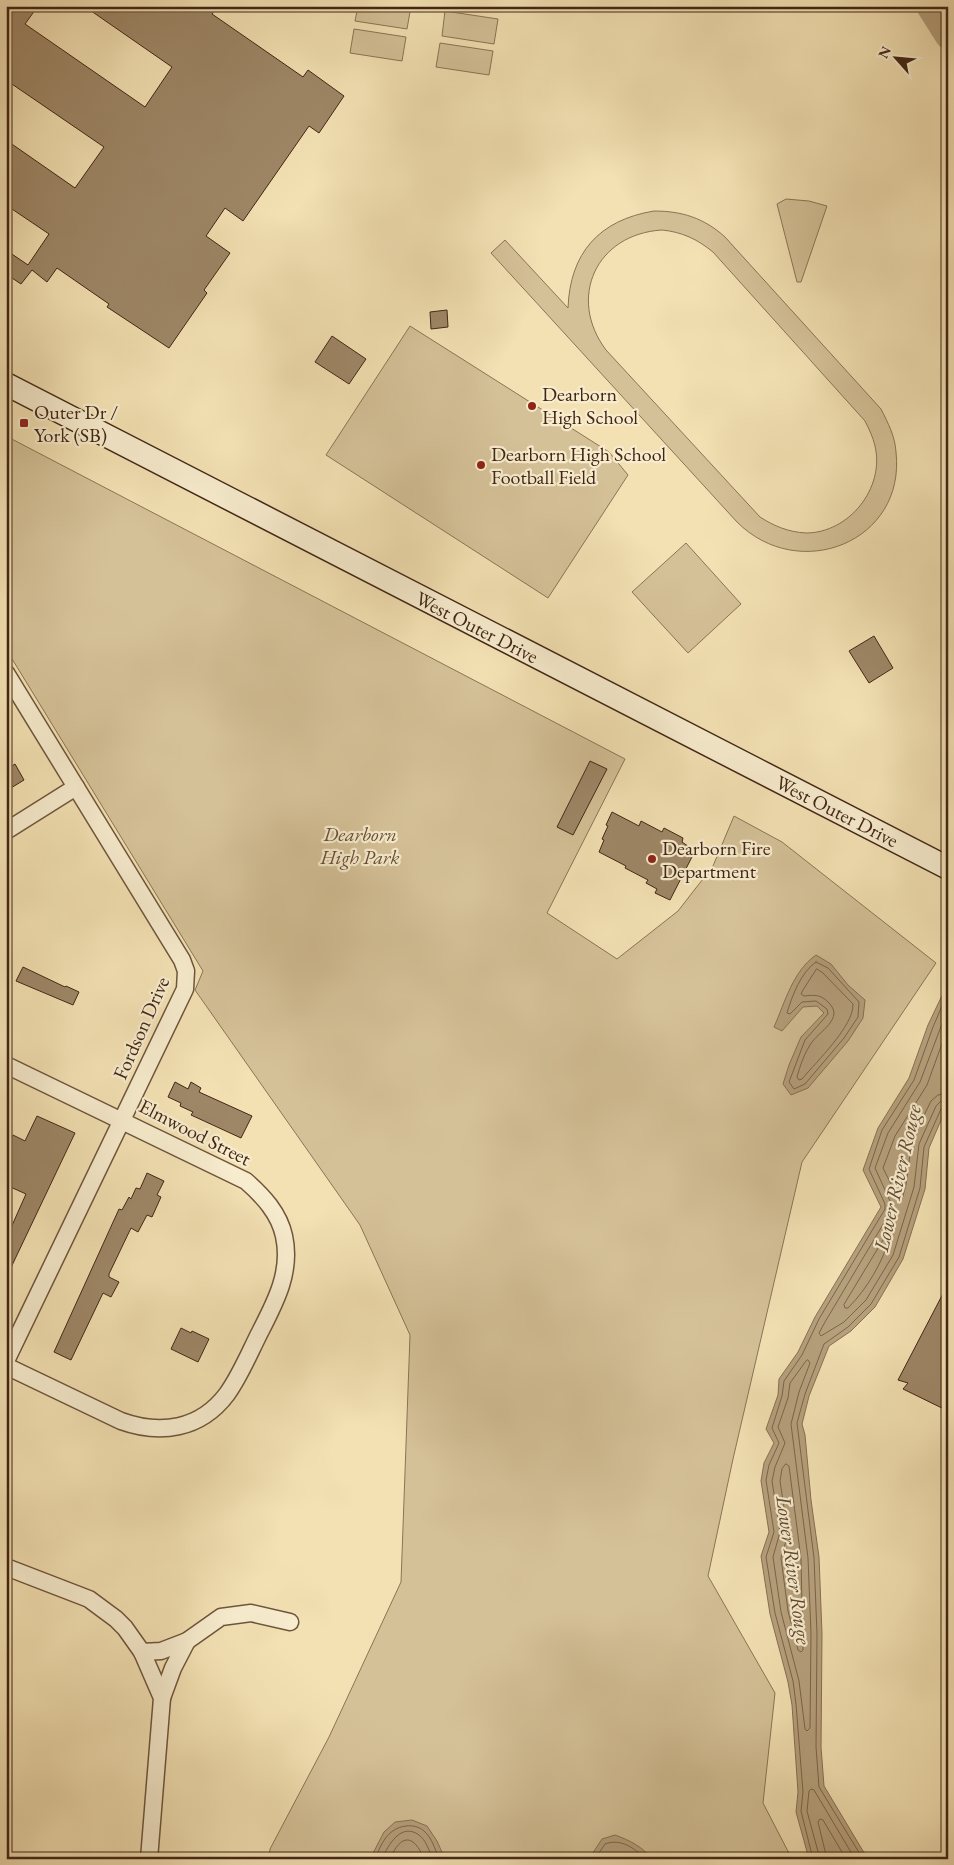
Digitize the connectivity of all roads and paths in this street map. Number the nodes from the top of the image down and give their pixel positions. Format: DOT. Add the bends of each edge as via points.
graph roads {
  1 [pos="7,386"];
  2 [pos="6,673"];
  3 [pos="76,787"];
  4 [pos="6,831"];
  5 [pos="948,868"];
  6 [pos="6,1065"];
  7 [pos="122,1119"];
  8 [pos="6,1360"];
  9 [pos="6,1366"];
  10 [pos="6,1567"];
  11 [pos="290,1622"];
  12 [pos="187,1641"];
  13 [pos="142,1652"];
  14 [pos="162,1698"];
  15 [pos="149,1859"];
  1 -- 5 [label="main road, West Outer Drive"];
  2 -- 3 [label="street, Fordson Drive"];
  3 -- 4 [label="street"];
  3 -- 7 [label="street, Fordson Drive" via="182,960 186,972 185,989"];
  6 -- 7 [label="street, Elmwood Street"];
  7 -- 8 [label="street, Fordson Drive"];
  7 -- 9 [label="street, Elmwood Street" via="246,1180 266,1200 274,1210 284,1236 286,1267 279,1294 235,1382 220,1403 201,1417 164,1429 120,1421"];
  10 -- 13 [label="street" via="89,1600 116,1619"];
  11 -- 12 [label="street" via="251,1613 221,1617"];
  12 -- 13 [label="street" via="161,1651"];
  12 -- 14 [label="street"];
  13 -- 14 [label="street"];
  14 -- 15 [label="street"];
}
